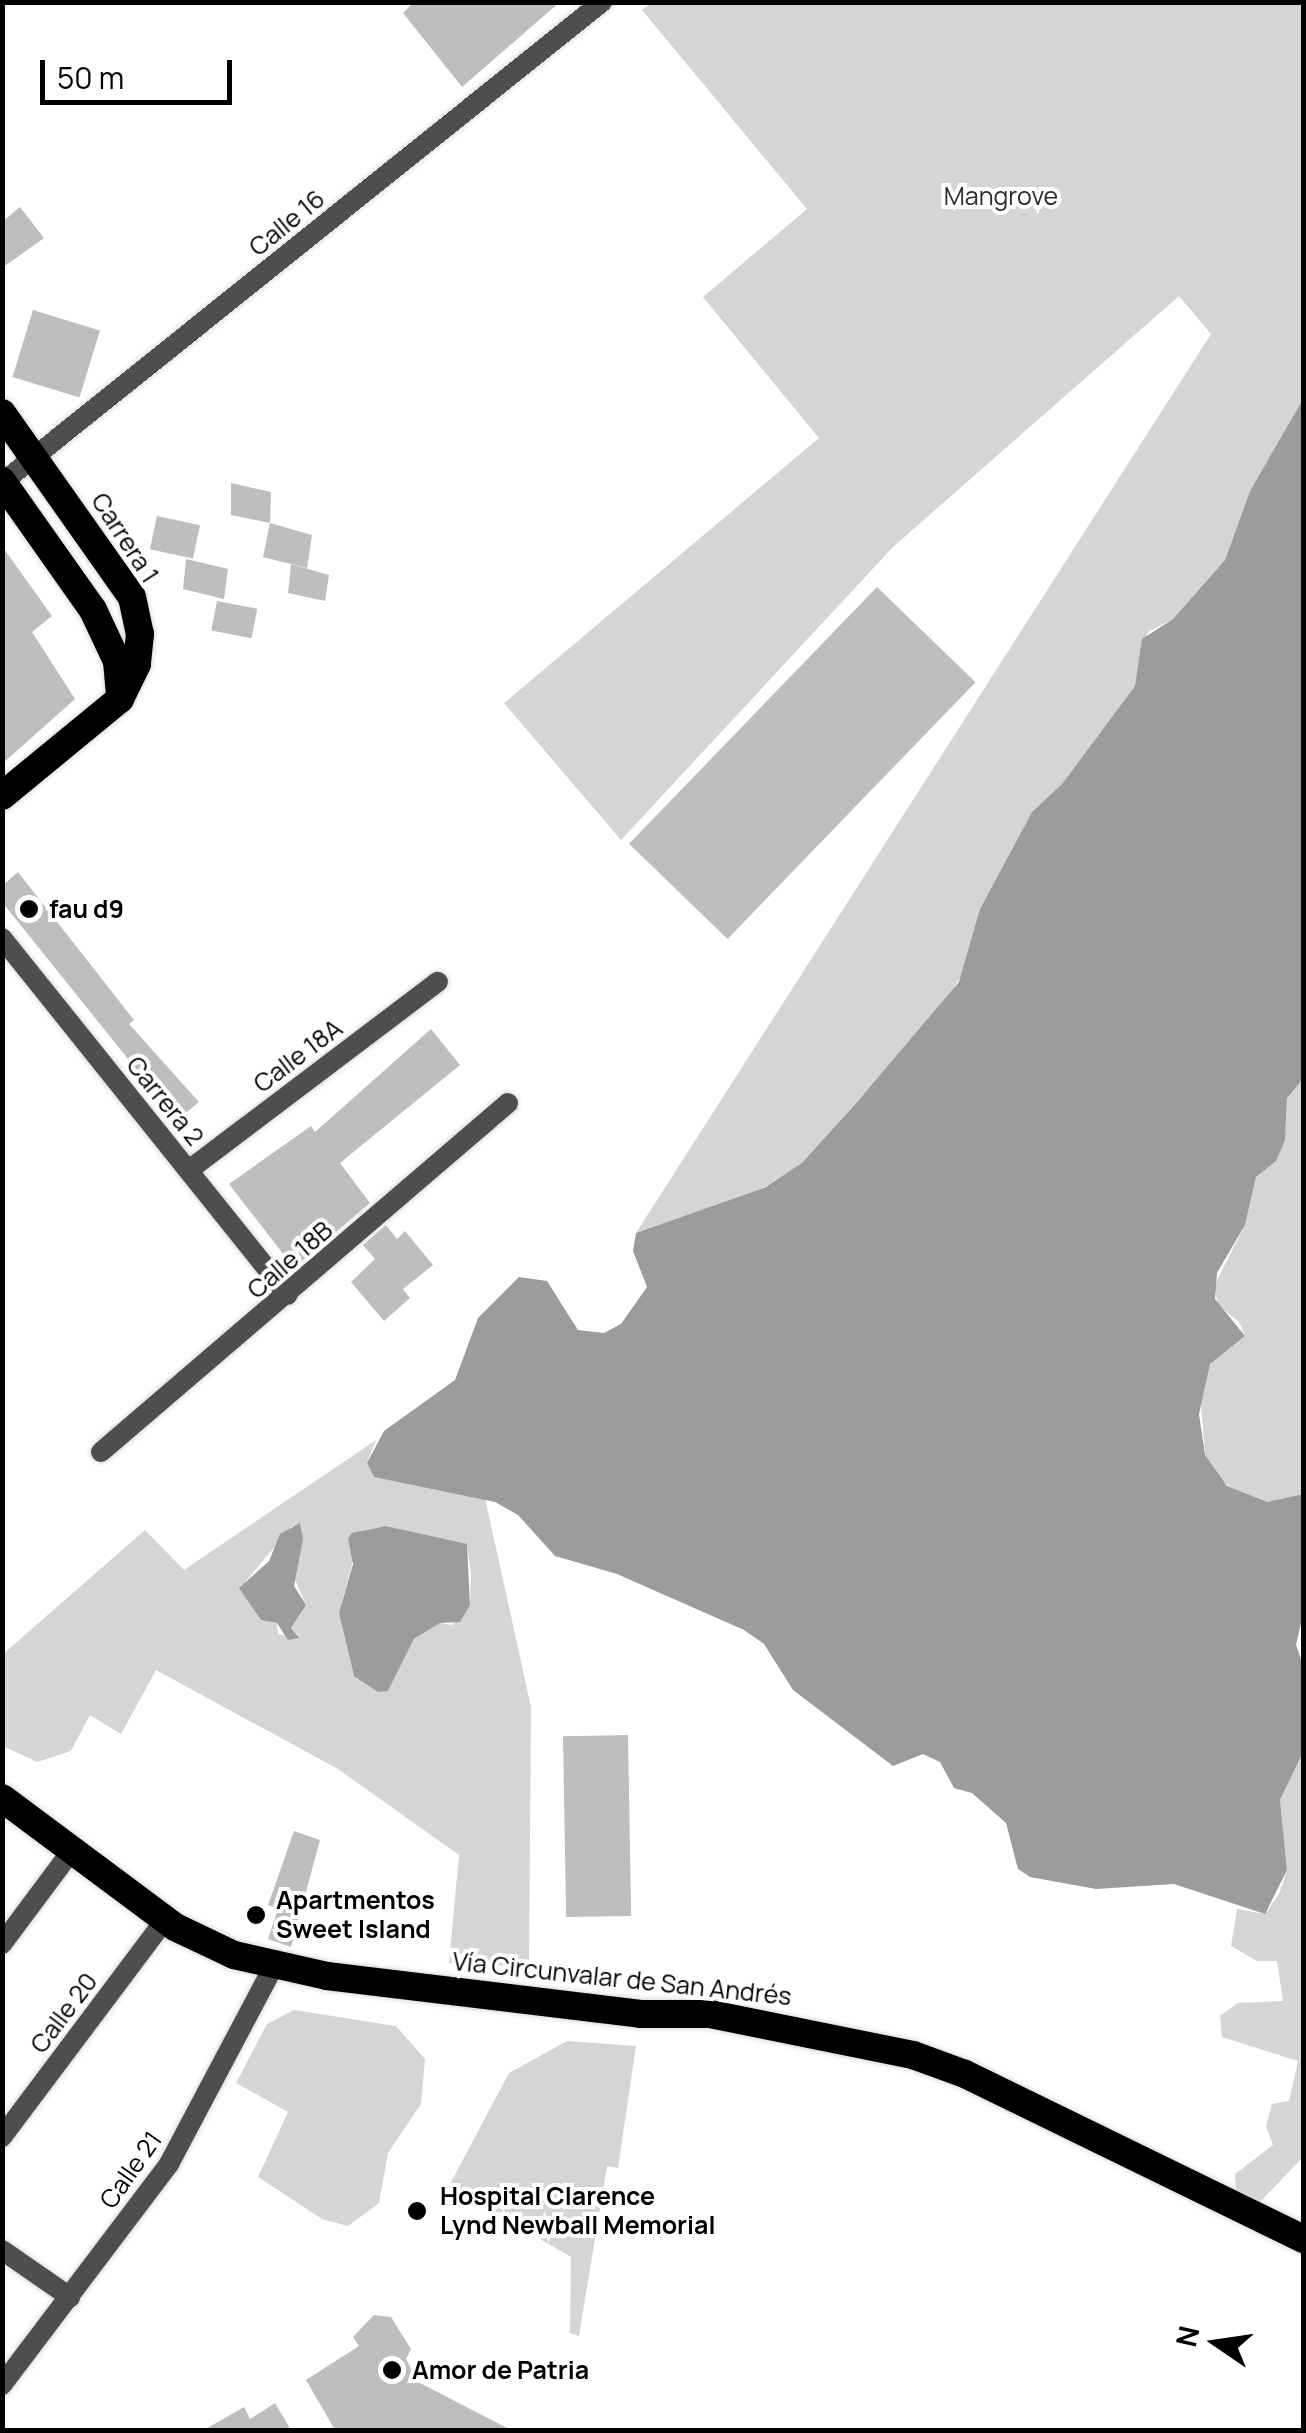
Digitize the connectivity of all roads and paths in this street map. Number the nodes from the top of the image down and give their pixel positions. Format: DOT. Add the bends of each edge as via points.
graph roads {
  1 [pos="602,2"];
  2 [pos="2,412"];
  3 [pos="34,458"];
  4 [pos="3,482"];
  5 [pos="120,699"];
  6 [pos="2,796"];
  7 [pos="2,938"];
  8 [pos="438,982"];
  9 [pos="508,1104"];
  10 [pos="189,1170"];
  11 [pos="288,1295"];
  12 [pos="101,1452"];
  13 [pos="2,1798"];
  14 [pos="72,1850"];
  15 [pos="165,1920"];
  16 [pos="2,1944"];
  17 [pos="274,1966"];
  18 [pos="2,2137"];
  19 [pos="1304,2238"];
  20 [pos="4,2253"];
  21 [pos="70,2297"];
  22 [pos="2,2385"];
  1 -- 3 [label="street, Calle 16"];
  2 -- 3 [label="highway, Carrera 1"];
  3 -- 4 [label="street, Calle 16"];
  3 -- 5 [label="highway, Carrera 1" via="132,597 138,664"];
  4 -- 5 [label="highway" via="93,610 117,660"];
  5 -- 6 [label="highway"];
  7 -- 10 [label="street, Carrera 2"];
  8 -- 10 [label="street, Calle 18A"];
  9 -- 11 [label="street, Calle 18B"];
  10 -- 11 [label="street, Carrera 2"];
  11 -- 12 [label="street, Calle 18B"];
  13 -- 14 [label="highway, Vía Circunvalar de San Andrés"];
  14 -- 15 [label="highway, Vía Circunvalar de San Andrés"];
  14 -- 16 [label="street"];
  15 -- 17 [label="highway, Vía Circunvalar de San Andrés"];
  15 -- 18 [label="street, Calle 20"];
  17 -- 19 [label="highway, Vía Circunvalar de San Andrés" via="641,2014 710,2014 913,2055"];
  17 -- 21 [label="street, Calle 21" via="168,2164"];
  20 -- 21 [label="street"];
  21 -- 22 [label="street, Calle 21"];
}
